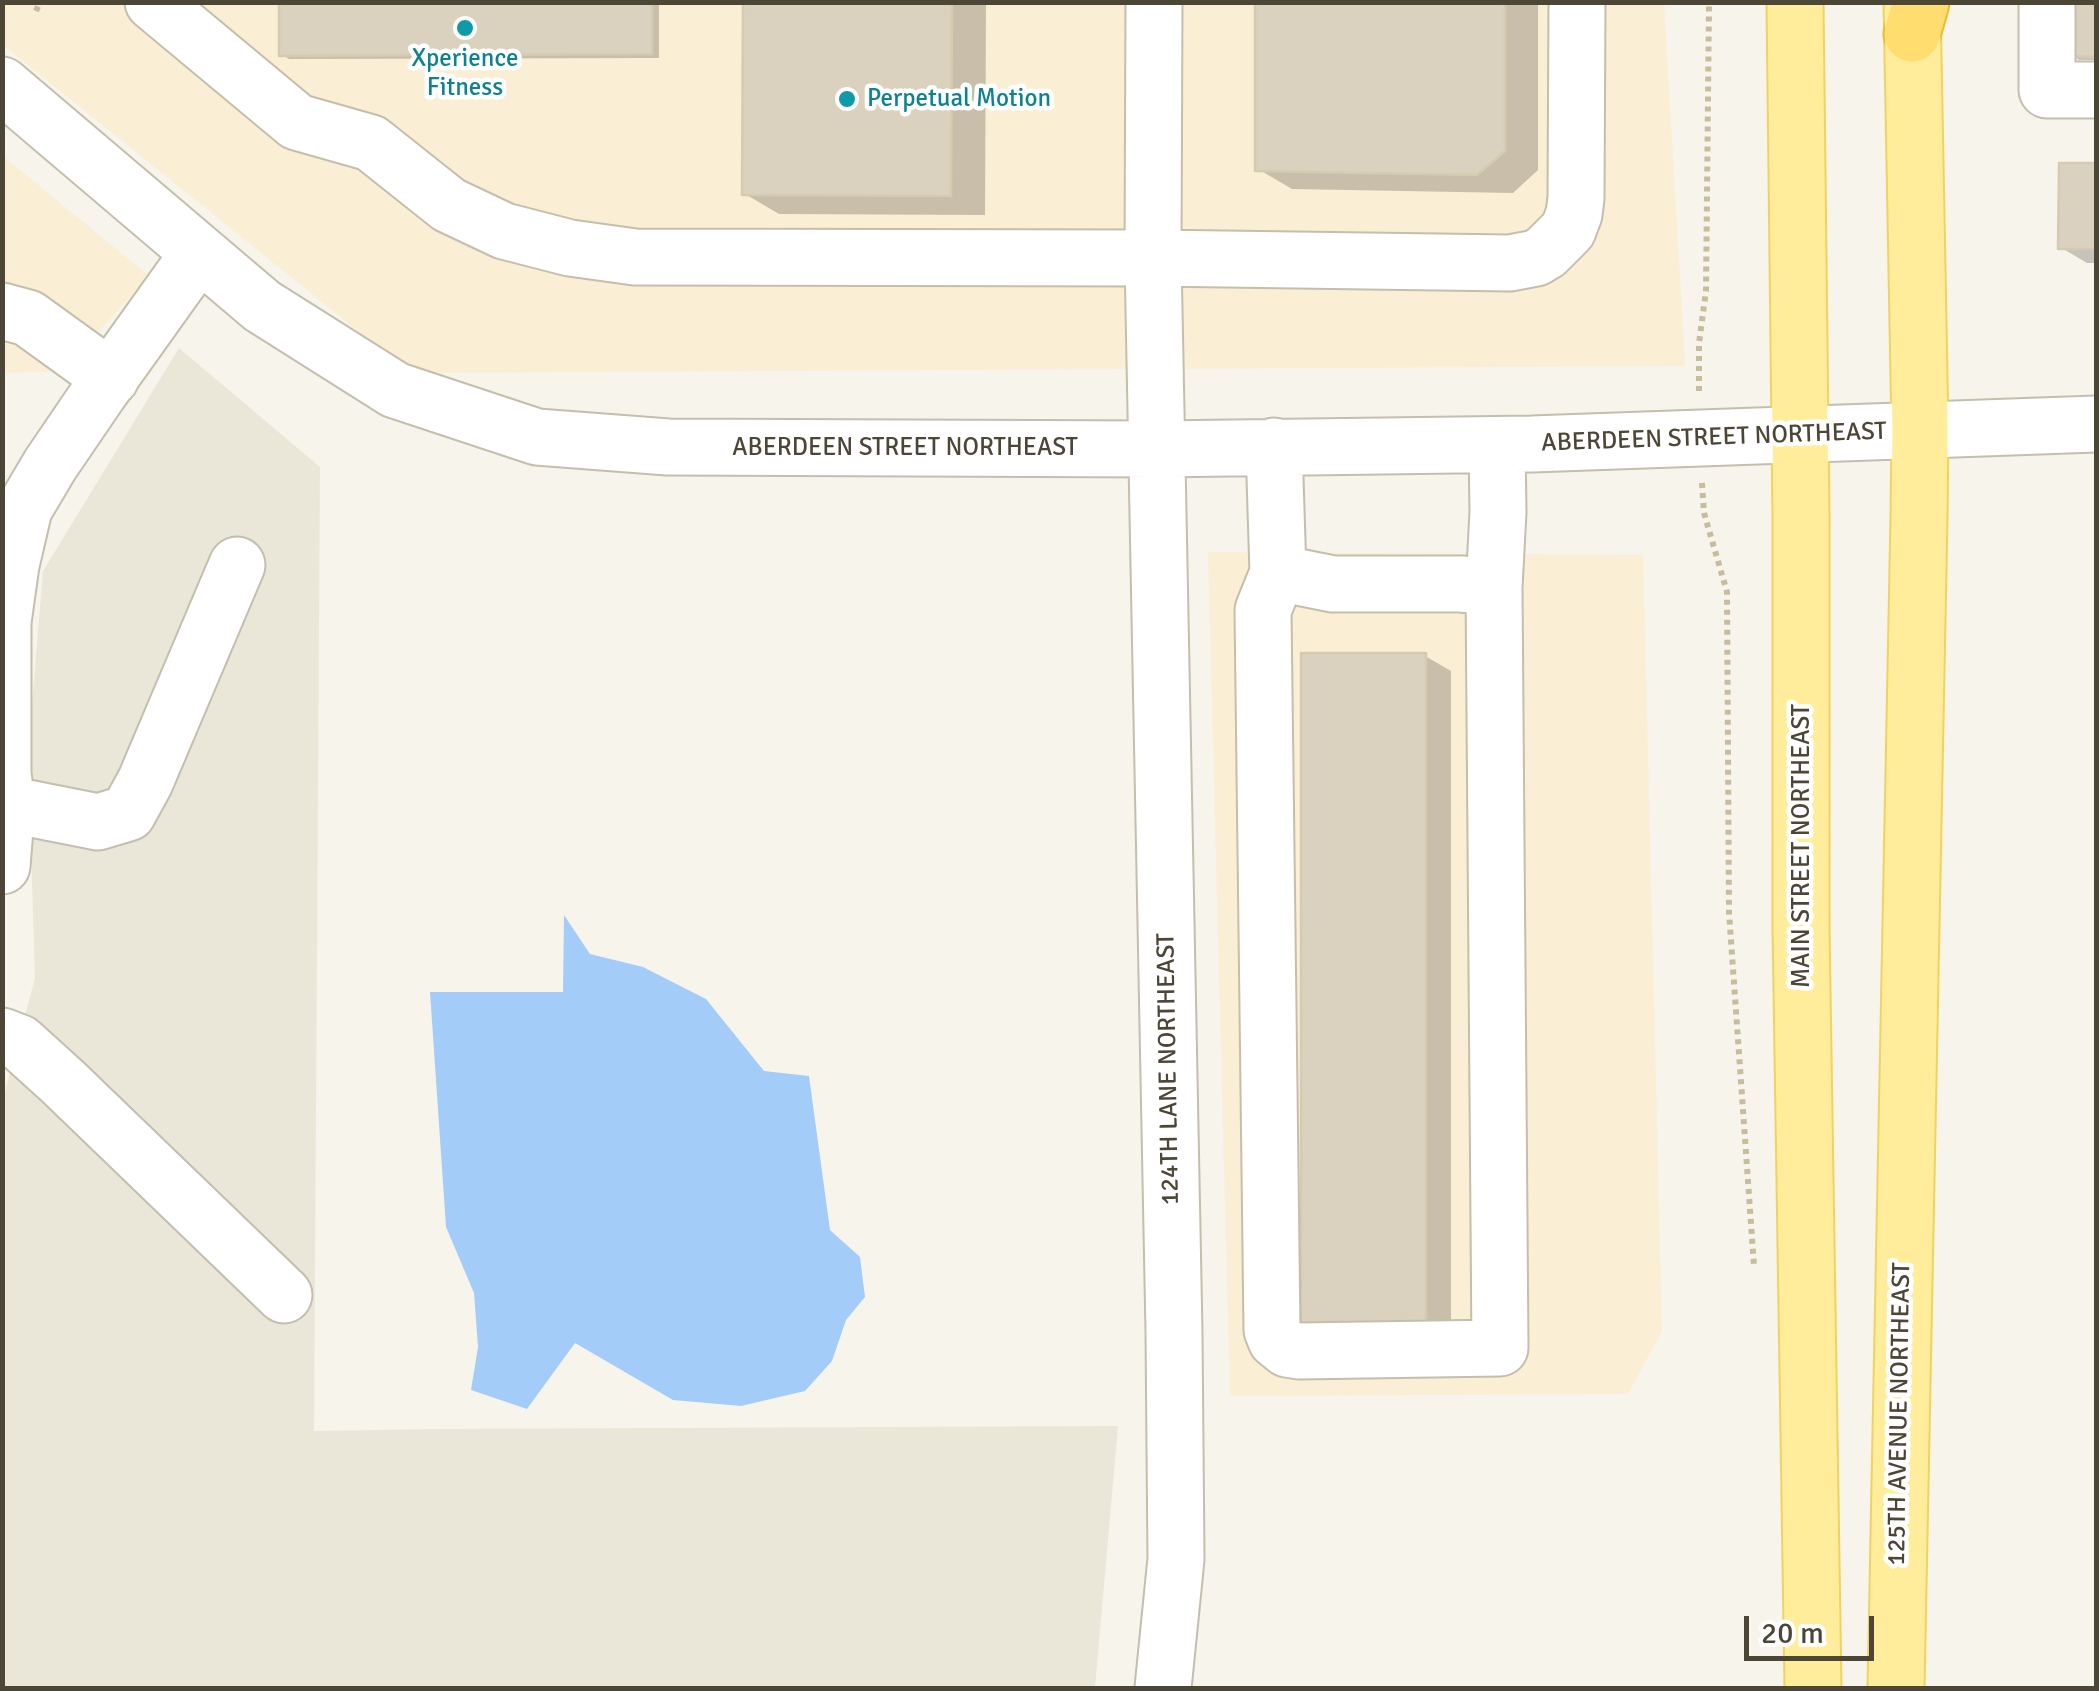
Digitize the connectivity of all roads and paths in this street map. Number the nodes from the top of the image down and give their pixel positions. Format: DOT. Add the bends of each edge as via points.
graph roads {
  1 [pos="40,2"];
  2 [pos="153,2"];
  3 [pos="1154,2"];
  4 [pos="1577,2"];
  5 [pos="1708,2"];
  6 [pos="1795,2"];
  7 [pos="2046,2"];
  8 [pos="36,11"];
  9 [pos="1915,13"];
  10 [pos="2,85"];
  11 [pos="2096,90"];
  12 [pos="200,253"];
  13 [pos="1153,258"];
  14 [pos="2,311"];
  15 [pos="1698,343"];
  16 [pos="111,378"];
  17 [pos="2096,424"];
  18 [pos="1920,431"];
  19 [pos="1800,435"];
  20 [pos="1497,445"];
  21 [pos="1274,446"];
  22 [pos="1157,449"];
  23 [pos="1704,513"];
  24 [pos="7,565"];
  25 [pos="237,565"];
  26 [pos="1278,573"];
  27 [pos="1494,587"];
  28 [pos="7,804"];
  29 [pos="2,866"];
  30 [pos="2,1036"];
  31 [pos="1754,1270"];
  32 [pos="284,1295"];
  33 [pos="1163,1688"];
  34 [pos="1813,1688"];
  35 [pos="1896,1688"];
  1 -- 8 [label="path"];
  2 -- 13 [label="street" via="297,122 370,144 448,205 476,218 570,248 635,257"];
  3 -- 13 [label="street, 124TH LANE NORTHEAST"];
  4 -- 13 [label="street" via="1574,214 1557,243 1536,258 1510,264"];
  5 -- 15 [label="path" via="1706,291"];
  6 -- 19 [label="main road, MAIN STREET NORTHEAST"];
  7 -- 11 [label="street" via="2046,90"];
  9 -- 18 [label="main road"];
  10 -- 12 [label="street, ABERDEEN STREET NORTHEAST"];
  12 -- 16 [label="street"];
  12 -- 22 [label="street, ABERDEEN STREET NORTHEAST" via="262,306 395,390 537,437 668,447"];
  13 -- 22 [label="street, 124TH LANE NORTHEAST"];
  14 -- 16 [label="street" via="28,318"];
  16 -- 24 [label="street" via="24,509"];
  17 -- 18 [label="street, ABERDEEN STREET NORTHEAST"];
  18 -- 19 [label="street, ABERDEEN STREET NORTHEAST"];
  18 -- 35 [label="main road, 125TH AVENUE NORTHEAST"];
  19 -- 20 [label="street, ABERDEEN STREET NORTHEAST"];
  19 -- 34 [label="main road, MAIN STREET NORTHEAST"];
  20 -- 21 [label="street, ABERDEEN STREET NORTHEAST"];
  20 -- 27 [label="street"];
  21 -- 22 [label="street, ABERDEEN STREET NORTHEAST"];
  21 -- 26 [label="street"];
  22 -- 33 [label="street, 124TH LANE NORTHEAST" via="1176,1559"];
  23 -- 31 [label="path" via="1727,592 1729,912"];
  24 -- 28 [label="street"];
  25 -- 28 [label="street" via="128,813 98,822"];
  26 -- 27 [label="street" via="1333,584"];
  26 -- 27 [label="street" via="1263,610 1272,1330 1287,1349 1299,1351 1500,1348"];
  28 -- 29 [label="street"];
  30 -- 32 [label="street" via="20,1043 64,1082"];
}
